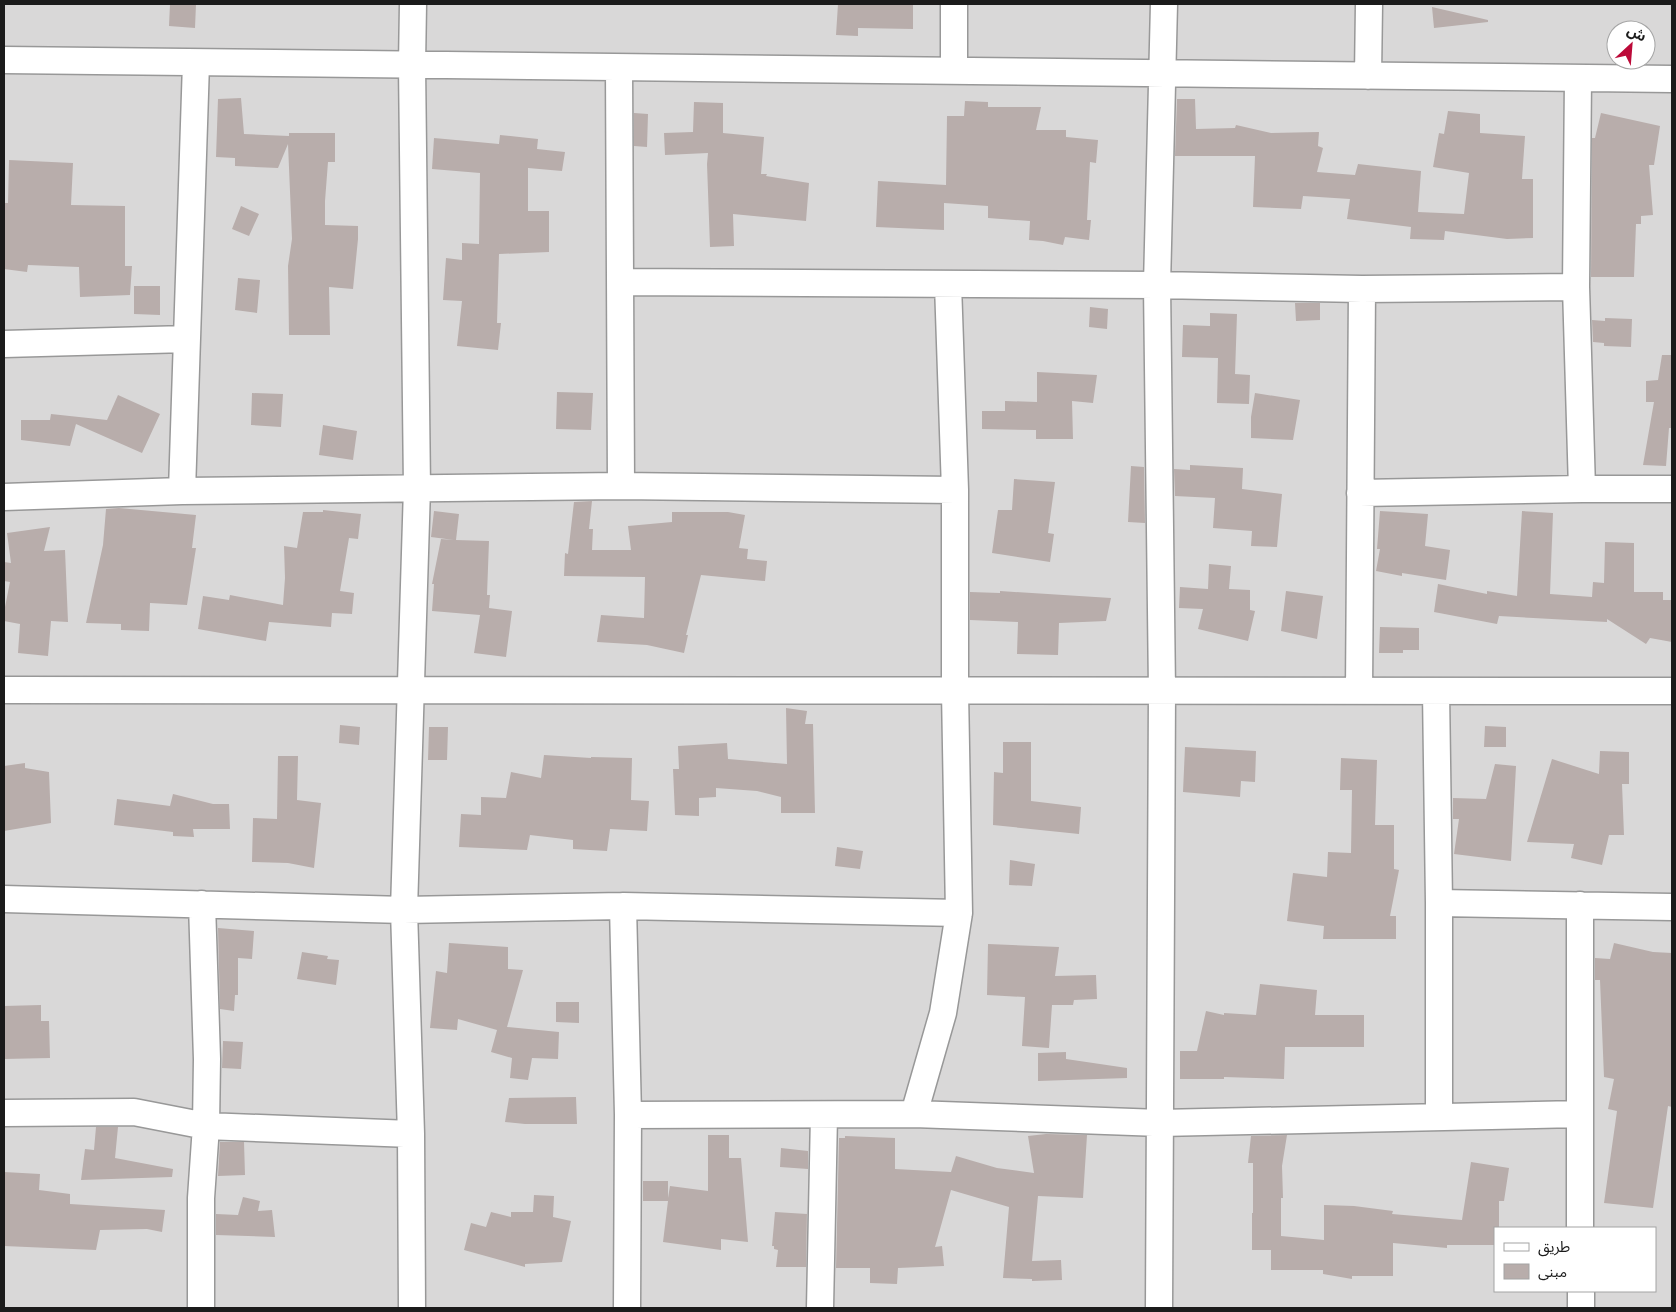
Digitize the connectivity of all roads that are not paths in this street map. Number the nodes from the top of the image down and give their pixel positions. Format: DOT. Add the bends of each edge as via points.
graph roads {
  1 [pos="413,4"];
  2 [pos="954,4"];
  3 [pos="1164,4"];
  4 [pos="1369,4"];
  5 [pos="4,60"];
  6 [pos="196,62"];
  7 [pos="412,65"];
  8 [pos="619,68"];
  9 [pos="954,71"];
  10 [pos="1163,74"];
  11 [pos="1368,76"];
  12 [pos="1578,78"];
  13 [pos="1672,79"];
  14 [pos="621,282"];
  15 [pos="948,284"];
  16 [pos="1157,285"];
  17 [pos="1576,287"];
  18 [pos="1362,290"];
  19 [pos="187,339"];
  20 [pos="4,344"];
  21 [pos="621,486"];
  22 [pos="416,488"];
  23 [pos="1582,489"];
  24 [pos="1672,489"];
  25 [pos="955,490"];
  26 [pos="182,491"];
  27 [pos="1360,493"];
  28 [pos="4,497"];
  29 [pos="4,690"];
  30 [pos="411,690"];
  31 [pos="954,691"];
  32 [pos="1162,691"];
  33 [pos="1359,691"];
  34 [pos="1436,691"];
  35 [pos="1672,691"];
  36 [pos="4,899"];
  37 [pos="1439,903"];
  38 [pos="202,904"];
  39 [pos="1580,905"];
  40 [pos="622,906"];
  41 [pos="1672,906"];
  42 [pos="404,910"];
  43 [pos="959,913"];
  44 [pos="4,1113"];
  45 [pos="824,1114"];
  46 [pos="914,1114"];
  47 [pos="1579,1114"];
  48 [pos="628,1115"];
  49 [pos="1439,1116"];
  50 [pos="1160,1123"];
  51 [pos="206,1126"];
  52 [pos="411,1134"];
  53 [pos="1580,1227"];
  54 [pos="1581,1292"];
  55 [pos="201,1308"];
  56 [pos="412,1308"];
  57 [pos="627,1308"];
  58 [pos="820,1308"];
  59 [pos="1158,1308"];
  60 [pos="1581,1308"];
  1 -- 7 [label="street"];
  2 -- 9 [label="street"];
  3 -- 10 [label="street"];
  4 -- 11 [label="street"];
  5 -- 6 [label="street"];
  6 -- 7 [label="street"];
  6 -- 19 [label="street"];
  7 -- 8 [label="street"];
  7 -- 22 [label="street"];
  8 -- 9 [label="street"];
  8 -- 14 [label="street"];
  9 -- 10 [label="street"];
  10 -- 11 [label="street"];
  10 -- 16 [label="street"];
  11 -- 12 [label="street"];
  12 -- 13 [label="street"];
  12 -- 17 [label="street"];
  14 -- 15 [label="street"];
  14 -- 21 [label="street"];
  15 -- 16 [label="street"];
  15 -- 25 [label="street"];
  16 -- 18 [label="street"];
  16 -- 32 [label="street"];
  17 -- 18 [label="street"];
  17 -- 23 [label="street"];
  18 -- 27 [label="street"];
  19 -- 20 [label="street"];
  19 -- 26 [label="street"];
  21 -- 22 [label="street"];
  21 -- 25 [label="street"];
  22 -- 26 [label="street"];
  22 -- 30 [label="street"];
  23 -- 24 [label="street"];
  23 -- 27 [label="street"];
  25 -- 31 [label="street"];
  26 -- 28 [label="street"];
  27 -- 33 [label="street"];
  29 -- 30 [label="street"];
  30 -- 31 [label="street"];
  30 -- 42 [label="street"];
  31 -- 32 [label="street"];
  31 -- 43 [label="street"];
  32 -- 33 [label="street"];
  32 -- 50 [label="street"];
  33 -- 34 [label="street"];
  34 -- 35 [label="street"];
  34 -- 37 [label="street"];
  36 -- 38 [label="street"];
  37 -- 39 [label="street"];
  37 -- 49 [label="street"];
  38 -- 42 [label="street"];
  38 -- 51 [label="street"];
  39 -- 41 [label="street"];
  39 -- 47 [label="street"];
  40 -- 42 [label="street"];
  40 -- 43 [label="street"];
  40 -- 48 [label="street"];
  42 -- 52 [label="street"];
  43 -- 46 [label="street" via="943,1013"];
  44 -- 51 [label="street" via="134,1112"];
  45 -- 46 [label="street"];
  45 -- 48 [label="street"];
  45 -- 58 [label="street"];
  46 -- 50 [label="street"];
  47 -- 49 [label="street"];
  47 -- 53 [label="street"];
  48 -- 57 [label="street"];
  49 -- 50 [label="street"];
  50 -- 59 [label="street"];
  51 -- 52 [label="street"];
  51 -- 55 [label="street" via="201,1198"];
  52 -- 56 [label="street"];
  54 -- 60 [label="street"];
}
